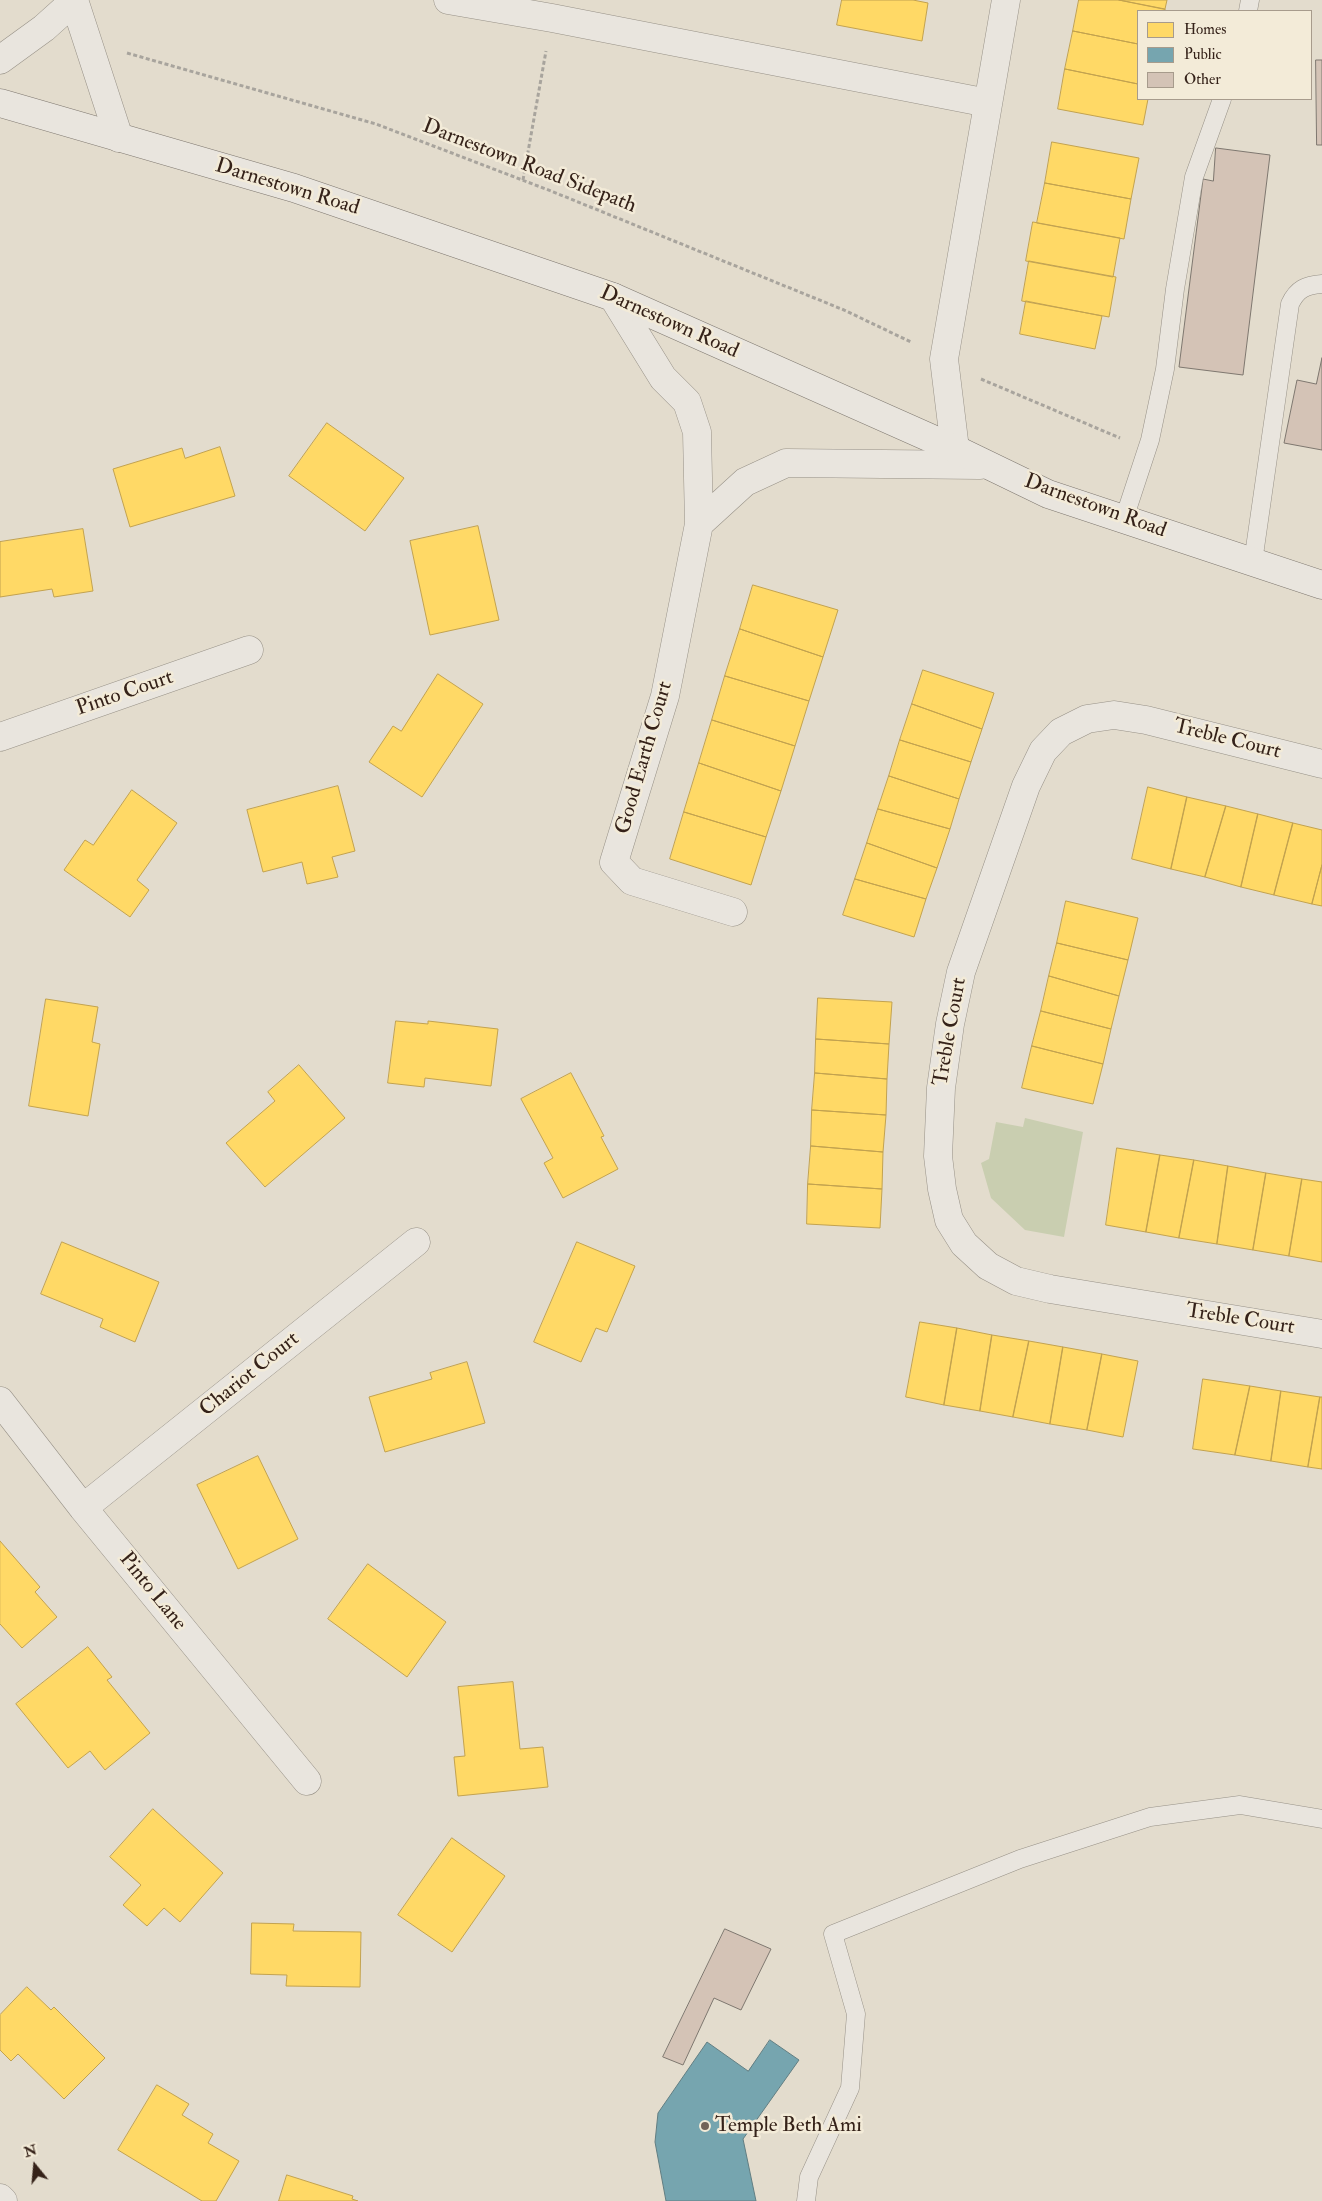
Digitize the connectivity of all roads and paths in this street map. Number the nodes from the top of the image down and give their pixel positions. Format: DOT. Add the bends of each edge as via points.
graph roads {
  1 [pos="74,0"];
  2 [pos="448,0"];
  3 [pos="1006,0"];
  4 [pos="552,18"];
  5 [pos="120,51"];
  6 [pos="0,60"];
  7 [pos="1222,100"];
  8 [pos="0,103"];
  9 [pos="988,103"];
  10 [pos="119,138"];
  11 [pos="523,180"];
  12 [pos="1322,284"];
  13 [pos="613,297"];
  14 [pos="915,344"];
  15 [pos="973,375"];
  16 [pos="1128,441"];
  17 [pos="955,449"];
  18 [pos="987,465"];
  19 [pos="1124,519"];
  20 [pos="699,524"];
  21 [pos="1253,562"];
  22 [pos="1322,585"];
  23 [pos="249,650"];
  24 [pos="0,738"];
  25 [pos="1322,764"];
  26 [pos="733,912"];
  27 [pos="416,1242"];
  28 [pos="1322,1334"];
  29 [pos="0,1401"];
  30 [pos="83,1508"];
  31 [pos="307,1781"];
  32 [pos="1322,1819"];
  33 [pos="0,2198"];
  34 [pos="3,2201"];
  35 [pos="806,2201"];
  1 -- 6 [label="street" via="44,28"];
  1 -- 10 [label="street"];
  2 -- 4 [label="street"];
  3 -- 9 [label="street"];
  4 -- 9 [label="street"];
  4 -- 11 [label="path"];
  5 -- 11 [label="path, Darnestown Road Sidepath" via="376,124"];
  7 -- 19 [label="lane" via="1194,177 1175,289 1166,369 1150,440"];
  8 -- 10 [label="street, Darnestown Road"];
  9 -- 17 [label="street" via="944,359"];
  10 -- 13 [label="street, Darnestown Road" via="294,188"];
  11 -- 14 [label="path, Darnestown Road Sidepath" via="844,310"];
  12 -- 21 [label="lane" via="1302,288 1294,293 1290,304"];
  13 -- 17 [label="street, Darnestown Road"];
  13 -- 20 [label="street, Good Earth Court" via="663,378 687,402 697,432"];
  15 -- 16 [label="path"];
  17 -- 18 [label="street, Darnestown Road"];
  18 -- 19 [label="street, Darnestown Road" via="1048,494"];
  18 -- 20 [label="street" via="786,462 746,482"];
  19 -- 21 [label="street, Darnestown Road"];
  20 -- 26 [label="street, Good Earth Court" via="664,696 614,862 632,881"];
  21 -- 22 [label="street, Darnestown Road"];
  23 -- 24 [label="street, Pinto Court"];
  25 -- 28 [label="street, Treble Court" via="1114,715 1087,719 1061,732 1043,751 1026,786 961,972 941,1088 938,1156 949,1220 964,1244 988,1266 1016,1281"];
  27 -- 30 [label="street, Chariot Court"];
  29 -- 30 [label="street, Pinto Lane"];
  30 -- 31 [label="street, Pinto Lane"];
  32 -- 35 [label="lane" via="1240,1805 1150,1817 1020,1859 833,1934 856,2014 850,2088 809,2177"];
  33 -- 34 [label="street"];
}
